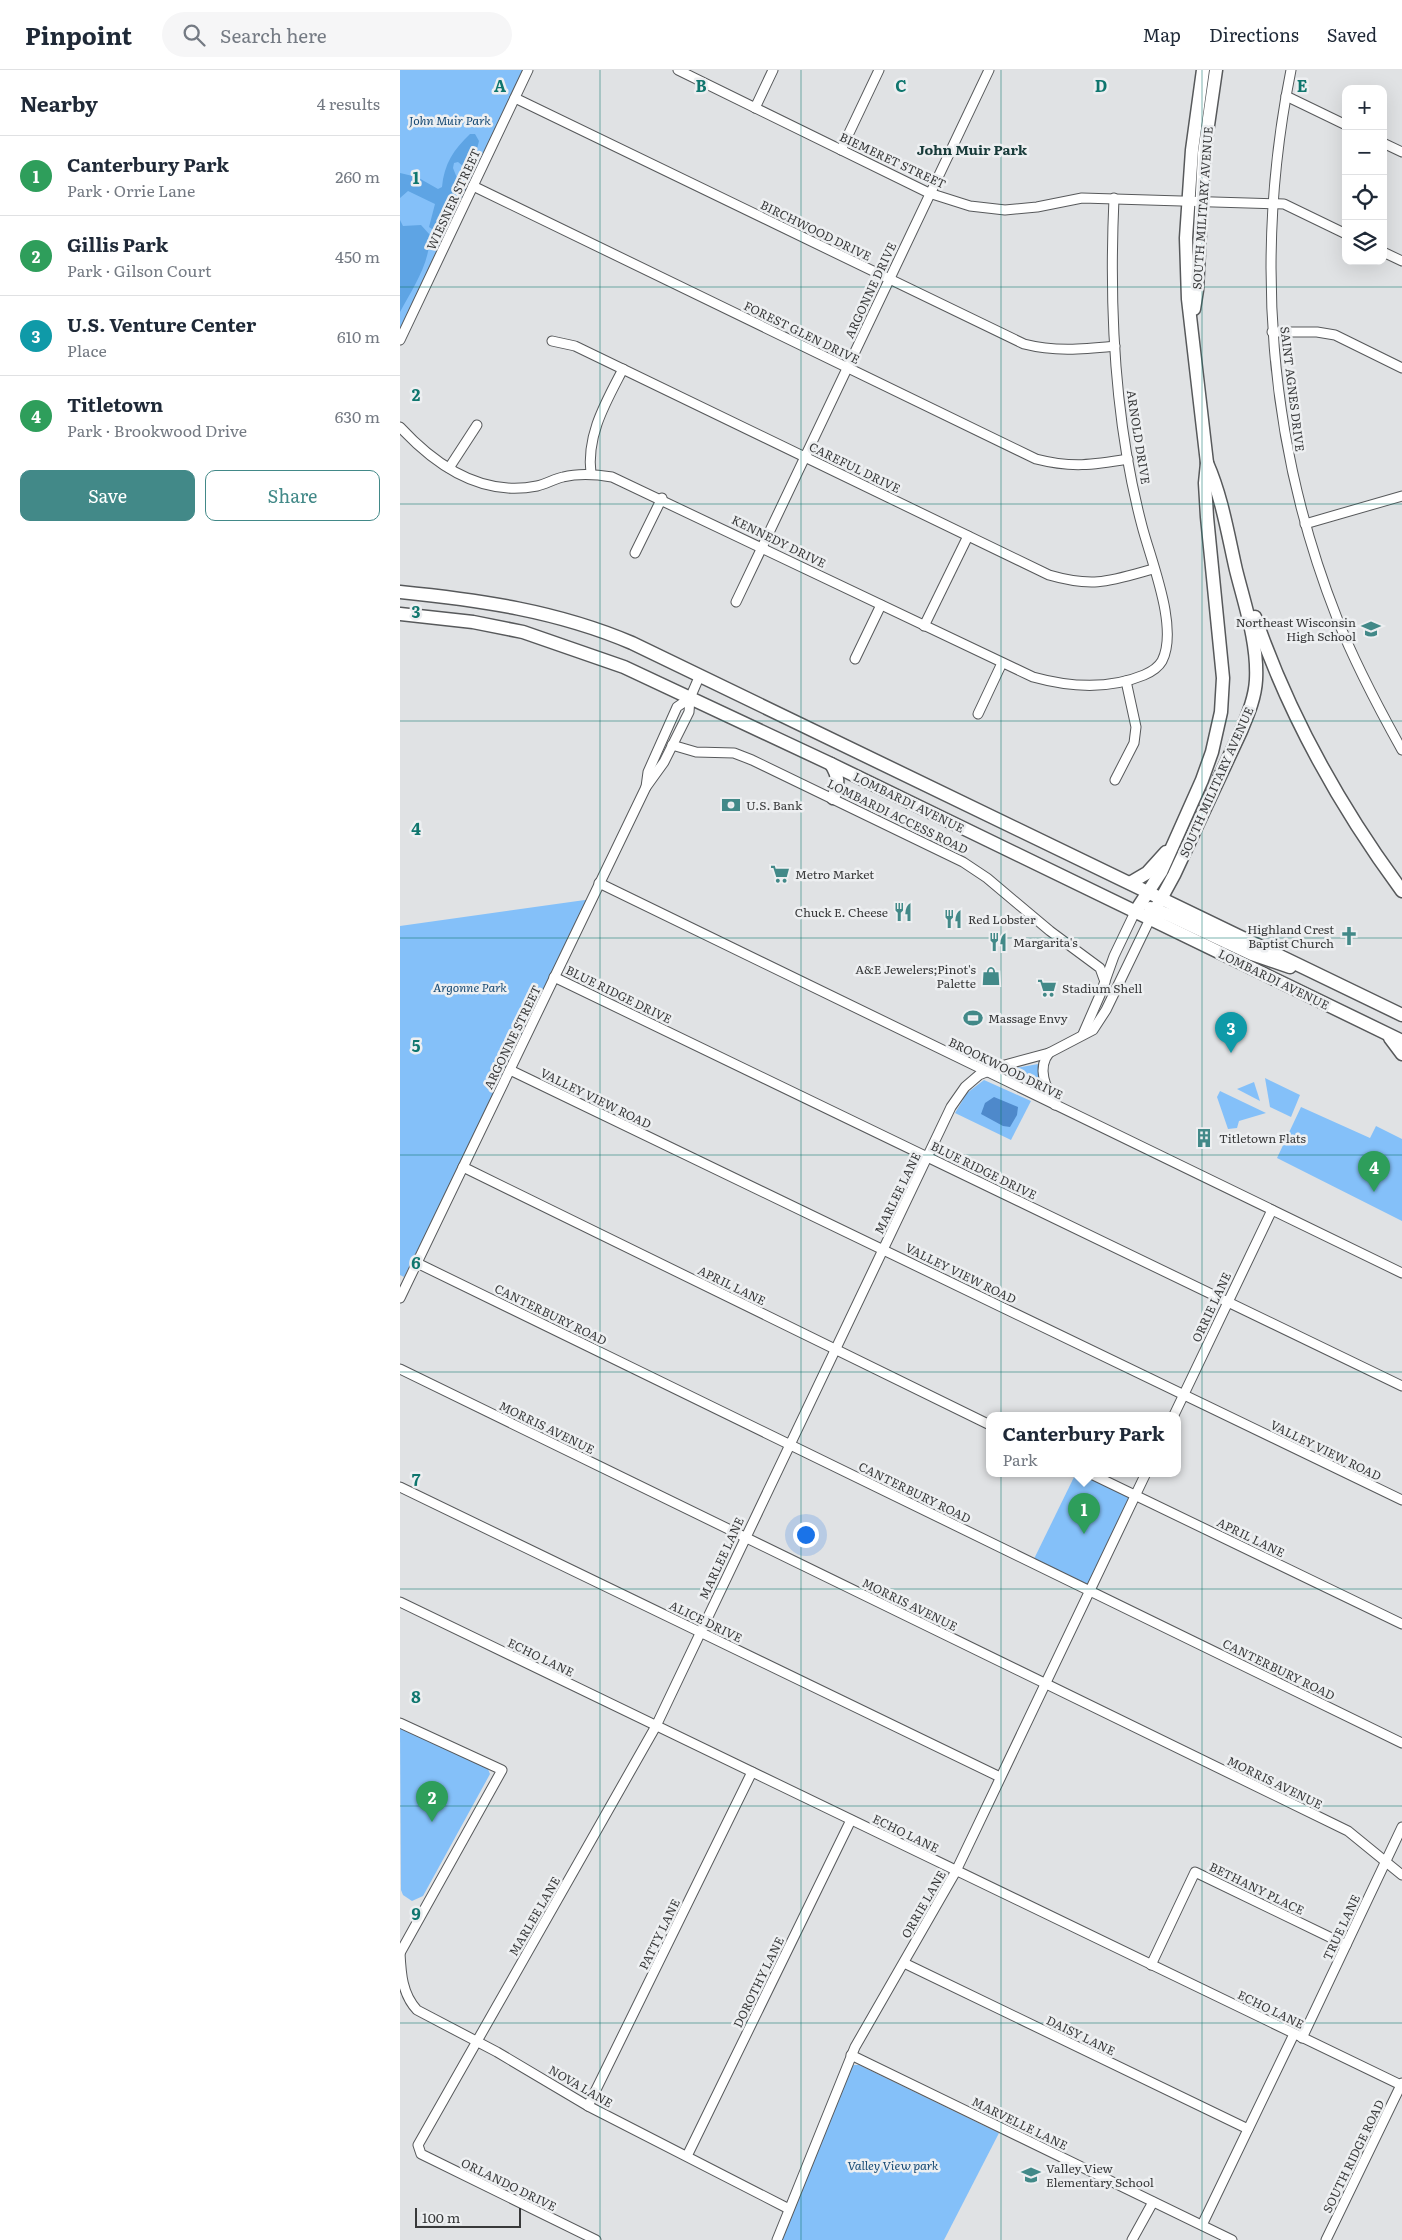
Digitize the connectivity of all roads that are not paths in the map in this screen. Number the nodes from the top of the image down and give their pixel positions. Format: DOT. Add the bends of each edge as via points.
graph roads {
  1 [pos="528,70"];
  2 [pos="678,70"];
  3 [pos="773,70"];
  4 [pos="879,70"];
  5 [pos="989,70"];
  6 [pos="1203,70"];
  7 [pos="1216,70"];
  8 [pos="1291,70"];
  9 [pos="1286,96"];
  10 [pos="515,98"];
  11 [pos="755,108"];
  12 [pos="1342,123"];
  13 [pos="1387,145"];
  14 [pos="841,150"];
  15 [pos="1402,152"];
  16 [pos="473,186"];
  17 [pos="929,193"];
  18 [pos="1114,198"];
  19 [pos="1194,200"];
  20 [pos="1272,204"];
  21 [pos="1342,232"];
  22 [pos="1387,254"];
  23 [pos="1402,261"];
  24 [pos="889,279"];
  25 [pos="1272,332"];
  26 [pos="400,340"];
  27 [pos="552,341"];
  28 [pos="1115,346"];
  29 [pos="847,368"];
  30 [pos="1402,368"];
  31 [pos="623,369"];
  32 [pos="477,425"];
  33 [pos="400,427"];
  34 [pos="805,457"];
  35 [pos="1128,459"];
  36 [pos="1207,463"];
  37 [pos="449,468"];
  38 [pos="591,474"];
  39 [pos="1402,496"];
  40 [pos="662,498"];
  41 [pos="1305,524"];
  42 [pos="968,536"];
  43 [pos="762,547"];
  44 [pos="635,553"];
  45 [pos="1154,569"];
  46 [pos="400,592"];
  47 [pos="1242,595"];
  48 [pos="736,602"];
  49 [pos="881,605"];
  50 [pos="400,614"];
  51 [pos="924,626"];
  52 [pos="855,659"];
  53 [pos="1002,663"];
  54 [pos="1154,670"];
  55 [pos="700,675"];
  56 [pos="1126,681"];
  57 [pos="690,698"];
  58 [pos="978,714"];
  59 [pos="672,745"];
  60 [pos="1213,748"];
  61 [pos="1402,750"];
  62 [pos="1229,756"];
  63 [pos="831,764"];
  64 [pos="860,778"];
  65 [pos="1115,780"];
  66 [pos="839,785"];
  67 [pos="646,787"];
  68 [pos="833,798"];
  69 [pos="1172,847"];
  70 [pos="599,883"];
  71 [pos="1130,883"];
  72 [pos="1402,891"];
  73 [pos="1149,892"];
  74 [pos="1156,909"];
  75 [pos="1135,912"];
  76 [pos="1114,956"];
  77 [pos="1089,959"];
  78 [pos="554,977"];
  79 [pos="1105,982"];
  80 [pos="1402,1015"];
  81 [pos="1083,1034"];
  82 [pos="1387,1034"];
  83 [pos="1402,1041"];
  84 [pos="1049,1053"];
  85 [pos="1402,1054"];
  86 [pos="510,1070"];
  87 [pos="987,1071"];
  88 [pos="1055,1105"];
  89 [pos="928,1157"];
  90 [pos="463,1167"];
  91 [pos="1272,1210"];
  92 [pos="884,1250"];
  93 [pos="417,1263"];
  94 [pos="1402,1273"];
  95 [pos="400,1298"];
  96 [pos="1227,1301"];
  97 [pos="835,1350"];
  98 [pos="400,1369"];
  99 [pos="1402,1386"];
  100 [pos="1184,1395"];
  101 [pos="1176,1412"];
  102 [pos="986,1423"];
  103 [pos="790,1445"];
  104 [pos="1098,1477"];
  105 [pos="1144,1477"];
  106 [pos="400,1487"];
  107 [pos="1136,1495"];
  108 [pos="1402,1500"];
  109 [pos="745,1538"];
  110 [pos="1089,1591"];
  111 [pos="400,1602"];
  112 [pos="1402,1624"];
  113 [pos="700,1632"];
  114 [pos="1045,1684"];
  115 [pos="400,1723"];
  116 [pos="656,1726"];
  117 [pos="1402,1743"];
  118 [pos="752,1772"];
  119 [pos="1000,1778"];
  120 [pos="851,1820"];
  121 [pos="1402,1827"];
  122 [pos="1386,1861"];
  123 [pos="956,1871"];
  124 [pos="1402,1875"];
  125 [pos="1346,1945"];
  126 [pos="400,1953"];
  127 [pos="904,1963"];
  128 [pos="1151,1965"];
  129 [pos="1298,2036"];
  130 [pos="477,2041"];
  131 [pos="851,2055"];
  132 [pos="1402,2084"];
  133 [pos="588,2106"];
  134 [pos="1248,2129"];
  135 [pos="418,2146"];
  136 [pos="687,2156"];
  137 [pos="1154,2202"];
  138 [pos="790,2208"];
  139 [pos="1202,2225"];
  140 [pos="596,2240"];
  141 [pos="777,2240"];
  142 [pos="1132,2240"];
  143 [pos="1232,2240"];
  144 [pos="1326,2240"];
  1 -- 10 [label="street, WIESNER STREET"];
  2 -- 11 [label="street, BIEMERET STREET"];
  3 -- 11 [label="street"];
  4 -- 14 [label="street"];
  5 -- 17 [label="street, ARGONNE DRIVE"];
  6 -- 19 [label="main road, SOUTH MILITARY AVENUE" via="1197,107"];
  7 -- 19 [label="main road, SOUTH MILITARY AVENUE"];
  8 -- 9 [label="street, SAINT AGNES DRIVE"];
  9 -- 12 [label="street"];
  9 -- 20 [label="street, SAINT AGNES DRIVE"];
  10 -- 16 [label="street, WIESNER STREET"];
  10 -- 24 [label="street, BIRCHWOOD DRIVE"];
  11 -- 14 [label="street, BIEMERET STREET"];
  13 -- 15 [label="street"];
  14 -- 17 [label="street, BIEMERET STREET"];
  16 -- 26 [label="street, WIESNER STREET"];
  16 -- 29 [label="street, FOREST GLEN DRIVE"];
  17 -- 18 [label="street, BIEMERET STREET" via="970,206 1005,210 1082,198"];
  17 -- 24 [label="street, ARGONNE DRIVE"];
  18 -- 19 [label="street, BIEMERET STREET"];
  18 -- 28 [label="street, ARNOLD DRIVE"];
  19 -- 20 [label="street, BIEMERET STREET"];
  19 -- 36 [label="main road, SOUTH MILITARY AVENUE" via="1197,290 1192,317"];
  20 -- 21 [label="street, BIEMERET STREET" via="1284,204"];
  20 -- 25 [label="street, SAINT AGNES DRIVE"];
  22 -- 23 [label="street"];
  24 -- 28 [label="street, BIRCHWOOD DRIVE" via="1024,344 1063,350"];
  24 -- 29 [label="street, ARGONNE DRIVE"];
  25 -- 30 [label="street" via="1335,335"];
  25 -- 41 [label="street, SAINT AGNES DRIVE" via="1281,415"];
  27 -- 31 [label="street, CAREFUL DRIVE" via="575,346"];
  28 -- 35 [label="street, ARNOLD DRIVE"];
  29 -- 34 [label="street, ARGONNE DRIVE"];
  29 -- 35 [label="street, FOREST GLEN DRIVE" via="1036,459 1060,465 1087,466"];
  31 -- 34 [label="street, CAREFUL DRIVE"];
  31 -- 38 [label="street" via="599,415 592,438"];
  32 -- 37 [label="street"];
  33 -- 37 [label="street, KENNEDY DRIVE" via="415,443"];
  34 -- 42 [label="street, CAREFUL DRIVE"];
  34 -- 43 [label="street, ARGONNE DRIVE"];
  35 -- 45 [label="street, ARNOLD DRIVE"];
  36 -- 47 [label="main road, SOUTH MILITARY AVENUE" via="1220,499"];
  36 -- 60 [label="main road, SOUTH MILITARY AVENUE" via="1207,517 1223,678 1222,706"];
  37 -- 38 [label="street, KENNEDY DRIVE" via="485,486 511,490 539,486 563,477"];
  38 -- 40 [label="street, KENNEDY DRIVE" via="625,481"];
  39 -- 41 [label="street"];
  40 -- 43 [label="street, KENNEDY DRIVE"];
  40 -- 44 [label="street"];
  41 -- 61 [label="street, SAINT AGNES DRIVE" via="1337,619 1371,695"];
  42 -- 45 [label="street, CAREFUL DRIVE" via="1049,575 1074,582 1102,583"];
  42 -- 51 [label="street"];
  43 -- 48 [label="street, ARGONNE DRIVE"];
  43 -- 49 [label="street, KENNEDY DRIVE"];
  45 -- 54 [label="street, ARNOLD DRIVE" via="1168,616 1166,649"];
  46 -- 55 [label="main road, LOMBARDI AVENUE" via="492,602 567,619 625,640"];
  47 -- 62 [label="main road, SOUTH MILITARY AVENUE" via="1254,645 1256,679 1248,713"];
  47 -- 72 [label="main road" via="1251,607 1290,704 1329,780"];
  49 -- 51 [label="street, KENNEDY DRIVE"];
  49 -- 52 [label="street"];
  50 -- 57 [label="main road, LOMBARDI AVENUE" via="473,622 534,635 601,658"];
  51 -- 53 [label="street, KENNEDY DRIVE"];
  53 -- 56 [label="street, KENNEDY DRIVE" via="1033,677 1069,685"];
  53 -- 58 [label="street"];
  54 -- 56 [label="street, KENNEDY DRIVE"];
  55 -- 57 [label="street, ARGONNE STREET"];
  55 -- 71 [label="main road, LOMBARDI AVENUE"];
  56 -- 65 [label="street" via="1136,727 1134,743"];
  57 -- 59 [label="street, ARGONNE STREET" via="688,712"];
  57 -- 63 [label="main road, LOMBARDI AVENUE"];
  57 -- 67 [label="street, ARGONNE STREET" via="677,707 648,772"];
  59 -- 67 [label="street, ARGONNE STREET"];
  59 -- 68 [label="street, LOMBARDI ACCESS ROAD" via="696,752 734,753"];
  60 -- 62 [label="street"];
  60 -- 69 [label="main road, SOUTH MILITARY AVENUE"];
  62 -- 74 [label="main road, SOUTH MILITARY AVENUE"];
  63 -- 64 [label="main road, LOMBARDI AVENUE"];
  63 -- 66 [label="main road"];
  64 -- 66 [label="main road"];
  64 -- 75 [label="main road, LOMBARDI AVENUE"];
  66 -- 68 [label="main road"];
  67 -- 70 [label="street, ARGONNE STREET"];
  68 -- 77 [label="street, LOMBARDI ACCESS ROAD" via="973,868"];
  69 -- 71 [label="main road" via="1147,873"];
  69 -- 73 [label="main road, SOUTH MILITARY AVENUE"];
  70 -- 78 [label="street, ARGONNE STREET"];
  70 -- 87 [label="street, BROOKWOOD DRIVE"];
  71 -- 73 [label="main road, LOMBARDI AVENUE"];
  73 -- 74 [label="main road, LOMBARDI AVENUE"];
  73 -- 75 [label="main road, SOUTH MILITARY AVENUE"];
  74 -- 75 [label="main road"];
  74 -- 80 [label="main road, LOMBARDI AVENUE" via="1312,971"];
  74 -- 81 [label="street, MARLEE LANE" via="1101,1019 1093,1030"];
  74 -- 82 [label="main road, LOMBARDI AVENUE"];
  75 -- 76 [label="street"];
  76 -- 77 [label="street" via="1104,960"];
  76 -- 79 [label="street"];
  77 -- 79 [label="street, LOMBARDI ACCESS ROAD" via="1102,970"];
  78 -- 86 [label="street, ARGONNE STREET"];
  78 -- 89 [label="street, BLUE RIDGE DRIVE"];
  79 -- 81 [label="street"];
  81 -- 84 [label="street, MARLEE LANE"];
  82 -- 83 [label="main road, LOMBARDI AVENUE"];
  82 -- 85 [label="main road"];
  84 -- 87 [label="street, MARLEE LANE"];
  84 -- 88 [label="street" via="1043,1072"];
  86 -- 90 [label="street, ARGONNE STREET"];
  86 -- 92 [label="street, VALLEY VIEW ROAD"];
  87 -- 88 [label="street, BROOKWOOD DRIVE"];
  87 -- 89 [label="street, MARLEE LANE" via="971,1082 956,1100"];
  88 -- 91 [label="street, BROOKWOOD DRIVE"];
  89 -- 92 [label="street, MARLEE LANE"];
  89 -- 96 [label="street, BLUE RIDGE DRIVE"];
  90 -- 93 [label="street, ARGONNE STREET"];
  90 -- 97 [label="street, APRIL LANE"];
  91 -- 94 [label="street, BROOKWOOD DRIVE"];
  91 -- 96 [label="street, ORRIE LANE"];
  92 -- 97 [label="street, MARLEE LANE"];
  92 -- 100 [label="street, VALLEY VIEW ROAD"];
  93 -- 95 [label="street, ARGONNE STREET"];
  93 -- 103 [label="street, CANTERBURY ROAD"];
  96 -- 99 [label="street, BLUE RIDGE DRIVE"];
  96 -- 100 [label="street, ORRIE LANE"];
  97 -- 102 [label="street, APRIL LANE"];
  97 -- 103 [label="street, MARLEE LANE"];
  98 -- 109 [label="street, MORRIS AVENUE"];
  100 -- 101 [label="street, ORRIE LANE"];
  100 -- 108 [label="street, VALLEY VIEW ROAD"];
  103 -- 109 [label="street, MARLEE LANE"];
  103 -- 110 [label="street, CANTERBURY ROAD"];
  104 -- 107 [label="street, APRIL LANE"];
  105 -- 107 [label="street, ORRIE LANE"];
  106 -- 113 [label="street, ALICE DRIVE"];
  107 -- 110 [label="street, ORRIE LANE"];
  107 -- 112 [label="street, APRIL LANE"];
  109 -- 113 [label="street, MARLEE LANE"];
  109 -- 114 [label="street, MORRIS AVENUE"];
  110 -- 114 [label="street, ORRIE LANE"];
  110 -- 117 [label="street, CANTERBURY ROAD"];
  111 -- 116 [label="street, ECHO LANE"];
  113 -- 116 [label="street, MARLEE LANE"];
  113 -- 119 [label="street, ALICE DRIVE"];
  114 -- 119 [label="street, ORRIE LANE"];
  114 -- 122 [label="street, MORRIS AVENUE" via="1348,1832"];
  115 -- 126 [label="street" via="502,1770"];
  116 -- 118 [label="street, ECHO LANE"];
  116 -- 130 [label="street, MARLEE LANE"];
  118 -- 120 [label="street, ECHO LANE"];
  118 -- 133 [label="street, PATTY LANE"];
  119 -- 123 [label="street, ORRIE LANE"];
  120 -- 123 [label="street, ECHO LANE"];
  120 -- 136 [label="street, DOROTHY LANE"];
  121 -- 122 [label="street, TRUE LANE"];
  122 -- 124 [label="street, MORRIS AVENUE"];
  122 -- 125 [label="street, TRUE LANE"];
  123 -- 127 [label="street, ORRIE LANE"];
  123 -- 128 [label="street, ECHO LANE"];
  125 -- 128 [label="street, BETHANY PLACE" via="1195,1872"];
  125 -- 129 [label="street, TRUE LANE"];
  126 -- 130 [label="street, NOVA LANE" via="402,1979 410,2003 431,2018"];
  127 -- 131 [label="street, ORRIE LANE"];
  127 -- 134 [label="street, DAISY LANE"];
  128 -- 129 [label="street, ECHO LANE"];
  129 -- 132 [label="street, ECHO LANE"];
  129 -- 134 [label="street, TRUE LANE"];
  130 -- 133 [label="street, NOVA LANE"];
  130 -- 135 [label="street, MARLEE LANE"];
  131 -- 137 [label="street, MARVELLE LANE"];
  131 -- 138 [label="street, ORRIE LANE"];
  132 -- 144 [label="street, SOUTH RIDGE ROAD"];
  133 -- 136 [label="street, NOVA LANE"];
  134 -- 139 [label="street, TRUE LANE"];
  135 -- 140 [label="street, ORLANDO DRIVE" via="421,2154"];
  136 -- 138 [label="street, NOVA LANE"];
  137 -- 139 [label="street, MARVELLE LANE"];
  137 -- 142 [label="street"];
  138 -- 141 [label="street, ORRIE LANE"];
  139 -- 143 [label="street, MARVELLE LANE"];
}
